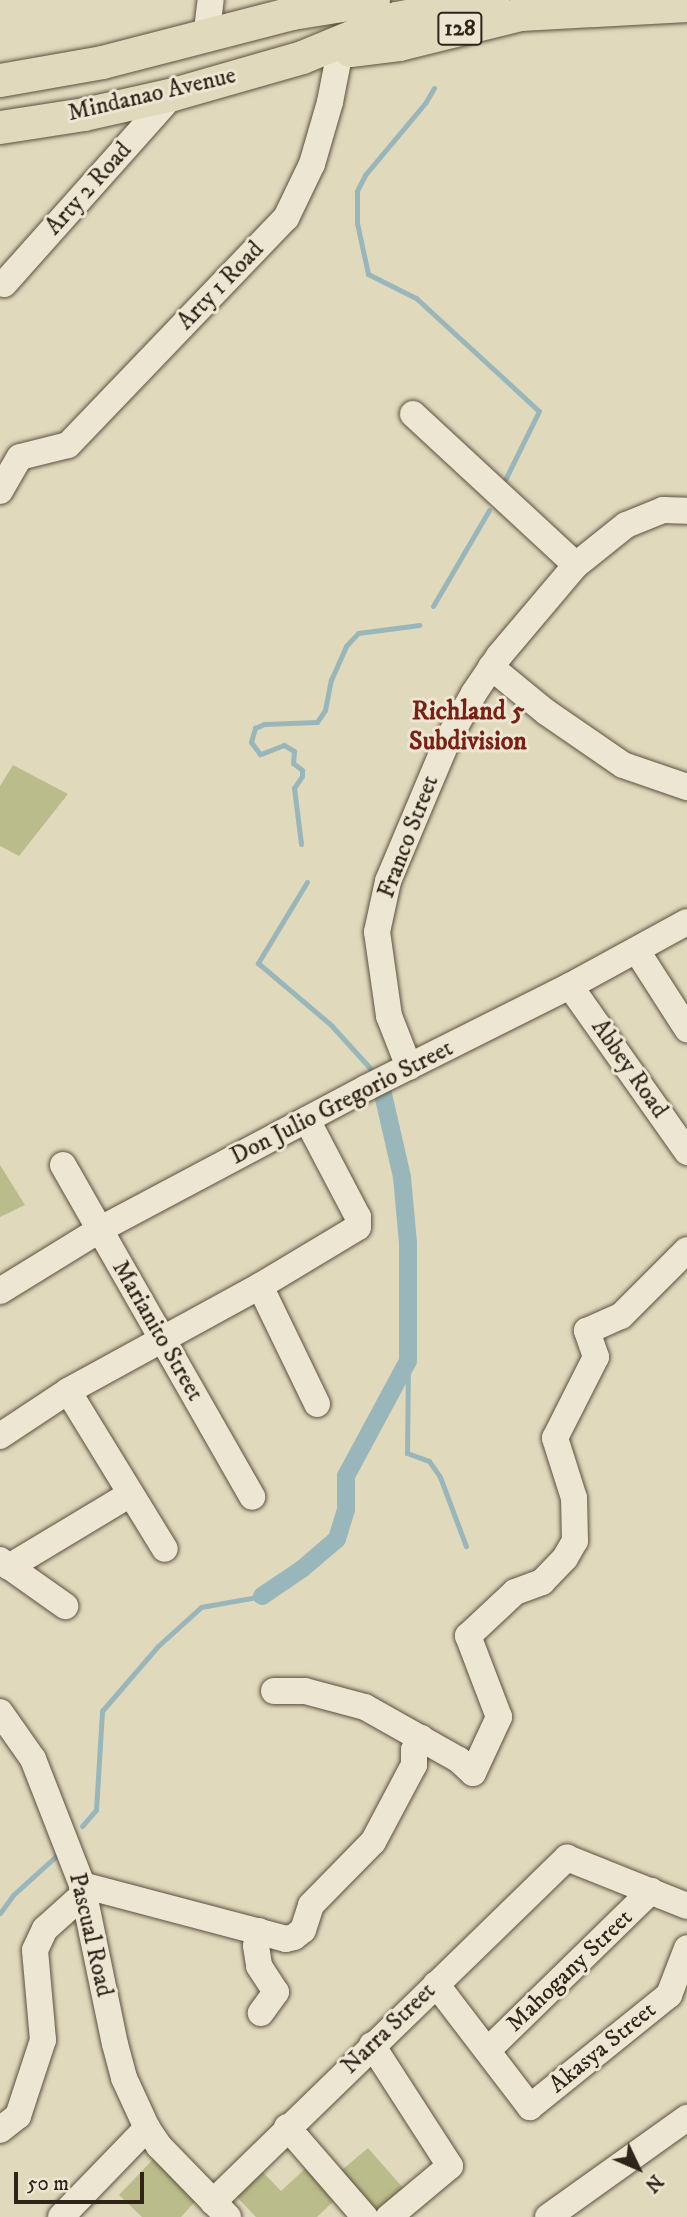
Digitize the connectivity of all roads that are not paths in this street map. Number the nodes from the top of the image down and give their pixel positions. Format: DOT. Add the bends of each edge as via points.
graph roads {
  1 [pos="211,0"];
  2 [pos="324,0"];
  3 [pos="373,0"];
  4 [pos="492,0"];
  5 [pos="687,5"];
  6 [pos="618,7"];
  7 [pos="292,13"];
  8 [pos="687,17"];
  9 [pos="206,38"];
  10 [pos="340,51"];
  11 [pos="302,57"];
  12 [pos="0,80"];
  13 [pos="173,94"];
  14 [pos="0,127"];
  15 [pos="4,284"];
  16 [pos="413,414"];
  17 [pos="0,491"];
  18 [pos="687,511"];
  19 [pos="576,565"];
  20 [pos="491,667"];
  21 [pos="687,787"];
  22 [pos="687,922"];
  23 [pos="637,951"];
  24 [pos="570,986"];
  25 [pos="687,1029"];
  26 [pos="409,1067"];
  27 [pos="307,1120"];
  28 [pos="687,1152"];
  29 [pos="63,1165"];
  30 [pos="99,1230"];
  31 [pos="687,1250"];
  32 [pos="260,1286"];
  33 [pos="0,1291"];
  34 [pos="160,1338"];
  35 [pos="68,1391"];
  36 [pos="317,1404"];
  37 [pos="0,1436"];
  38 [pos="129,1495"];
  39 [pos="252,1497"];
  40 [pos="165,1549"];
  41 [pos="4,1563"];
  42 [pos="65,1606"];
  43 [pos="274,1691"];
  44 [pos="0,1712"];
  45 [pos="421,1738"];
  46 [pos="83,1890"];
  47 [pos="651,1891"];
  48 [pos="687,1906"];
  49 [pos="259,1931"];
  50 [pos="687,1948"];
  51 [pos="436,1984"];
  52 [pos="261,2013"];
  53 [pos="372,2045"];
  54 [pos="488,2050"];
  55 [pos="687,2118"];
  56 [pos="287,2127"];
  57 [pos="147,2128"];
  58 [pos="0,2130"];
  59 [pos="221,2209"];
  60 [pos="61,2217"];
  61 [pos="365,2217"];
  62 [pos="389,2217"];
  63 [pos="548,2217"];
  1 -- 9 [label="street"];
  2 -- 7 [label="main road, Mindanao Avenue"];
  3 -- 7 [label="main road, Mindanao Avenue"];
  4 -- 11 [label="main road, Mindanao Avenue / 128" via="396,18"];
  5 -- 6 [label="main road, Mindanao Avenue / 128"];
  6 -- 8 [label="main road"];
  6 -- 10 [label="main road, Mindanao Avenue / 128" via="520,14 399,44"];
  7 -- 9 [label="main road, Mindanao Avenue"];
  9 -- 12 [label="main road, Mindanao Avenue"];
  10 -- 11 [label="main road, Mindanao Avenue / 128"];
  10 -- 17 [label="street, Arty 1 Road" via="312,164 286,218 68,445 20,457"];
  11 -- 13 [label="main road, Mindanao Avenue / 128"];
  13 -- 14 [label="main road, Mindanao Avenue / 128"];
  13 -- 15 [label="street, Arty 2 Road"];
  16 -- 19 [label="street"];
  18 -- 19 [label="street, Franco Street" via="663,510 626,525"];
  19 -- 20 [label="street, Franco Street"];
  20 -- 21 [label="street" via="623,765"];
  20 -- 26 [label="street, Franco Street" via="447,741 408,828 382,902 379,960 389,1017"];
  22 -- 23 [label="street, Don Julio Gregorio Street"];
  23 -- 24 [label="street, Don Julio Gregorio Street"];
  23 -- 25 [label="street"];
  24 -- 26 [label="street, Don Julio Gregorio Street"];
  24 -- 28 [label="street, Abbey Road"];
  26 -- 27 [label="street, Don Julio Gregorio Street"];
  27 -- 30 [label="street, Don Julio Gregorio Street"];
  27 -- 32 [label="street" via="358,1217 358,1227"];
  29 -- 30 [label="street, Marianito Street"];
  30 -- 33 [label="street, Don Julio Gregorio Street"];
  30 -- 34 [label="street, Marianito Street"];
  31 -- 45 [label="street" via="621,1315 587,1331 596,1357 555,1438 574,1498 575,1541 542,1583 515,1592 468,1636 499,1717 473,1773"];
  32 -- 34 [label="street"];
  32 -- 36 [label="street"];
  34 -- 35 [label="street"];
  34 -- 39 [label="street, Marianito Street"];
  35 -- 37 [label="street"];
  35 -- 38 [label="street"];
  38 -- 40 [label="street"];
  38 -- 41 [label="street"];
  41 -- 42 [label="street"];
  43 -- 45 [label="street" via="305,1691 365,1707"];
  44 -- 46 [label="street, Pascual Road" via="33,1759"];
  45 -- 49 [label="street" via="414,1750 414,1765 373,1842 311,1905 303,1930 286,1939"];
  46 -- 49 [label="street"];
  46 -- 57 [label="street, Pascual Road" via="118,2055"];
  46 -- 58 [label="street" via="44,1929 35,1950 43,2040 18,2116"];
  47 -- 48 [label="street"];
  47 -- 51 [label="street, Narra Street" via="567,1858"];
  47 -- 54 [label="street, Mahogany Street"];
  49 -- 52 [label="street" via="259,1966 276,1992"];
  50 -- 54 [label="street, Akasya Street" via="669,1995 530,2107"];
  51 -- 53 [label="street, Narra Street"];
  51 -- 54 [label="street"];
  53 -- 56 [label="street, Narra Street"];
  53 -- 62 [label="street" via="450,2166"];
  55 -- 63 [label="street"];
  56 -- 59 [label="street, Narra Street"];
  56 -- 61 [label="street"];
  57 -- 59 [label="street, Pascual Road"];
  57 -- 60 [label="street"];
}
